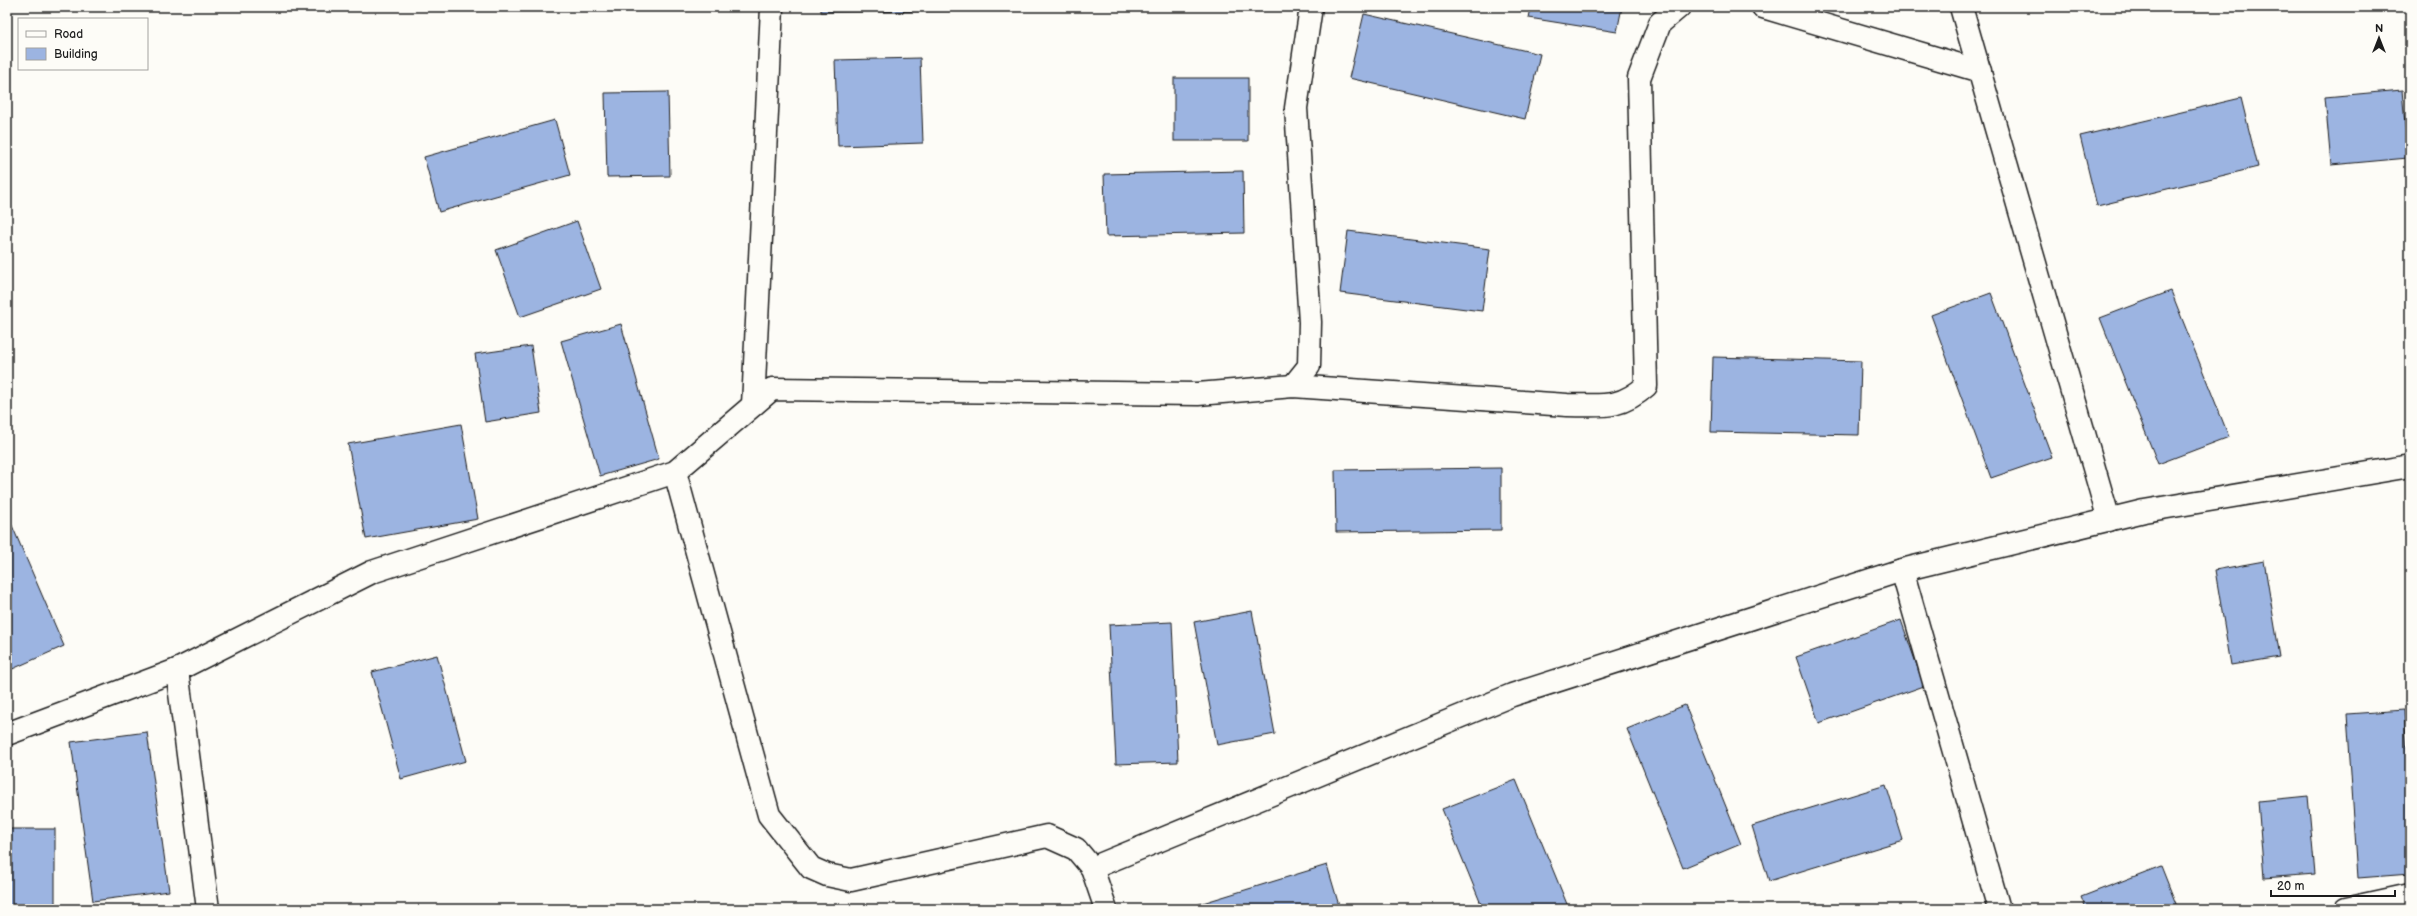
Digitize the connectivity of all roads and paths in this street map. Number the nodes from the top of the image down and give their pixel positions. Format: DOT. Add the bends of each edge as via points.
graph roads {
  1 [pos="772,7"];
  2 [pos="1311,7"];
  3 [pos="1679,7"];
  4 [pos="1763,7"];
  5 [pos="1961,7"];
  6 [pos="1980,71"];
  7 [pos="1293,386"];
  8 [pos="753,405"];
  9 [pos="2410,466"];
  10 [pos="675,472"];
  11 [pos="2110,520"];
  12 [pos="1902,570"];
  13 [pos="177,670"];
  14 [pos="7,734"];
  15 [pos="1092,868"];
  16 [pos="2410,895"];
  17 [pos="208,909"];
  18 [pos="1106,909"];
  19 [pos="1999,909"];
  20 [pos="2346,909"];
  1 -- 8 [label="street"];
  2 -- 7 [label="street" via="1296,108 1310,322 1309,366"];
  3 -- 7 [label="street" via="1660,23 1639,78 1646,386 1632,398 1610,405 1567,405"];
  4 -- 6 [label="street"];
  5 -- 6 [label="street"];
  6 -- 11 [label="street"];
  7 -- 8 [label="street" via="1198,394 772,389"];
  8 -- 10 [label="street"];
  9 -- 11 [label="street" via="2144,511"];
  10 -- 13 [label="street" via="372,572"];
  10 -- 15 [label="street" via="769,815 811,868 827,875 851,880 1047,836 1076,849"];
  11 -- 12 [label="street"];
  12 -- 15 [label="street" via="1512,695"];
  12 -- 19 [label="street"];
  13 -- 14 [label="street"];
  13 -- 17 [label="street"];
  15 -- 18 [label="street"];
  16 -- 20 [label="street"];
}
